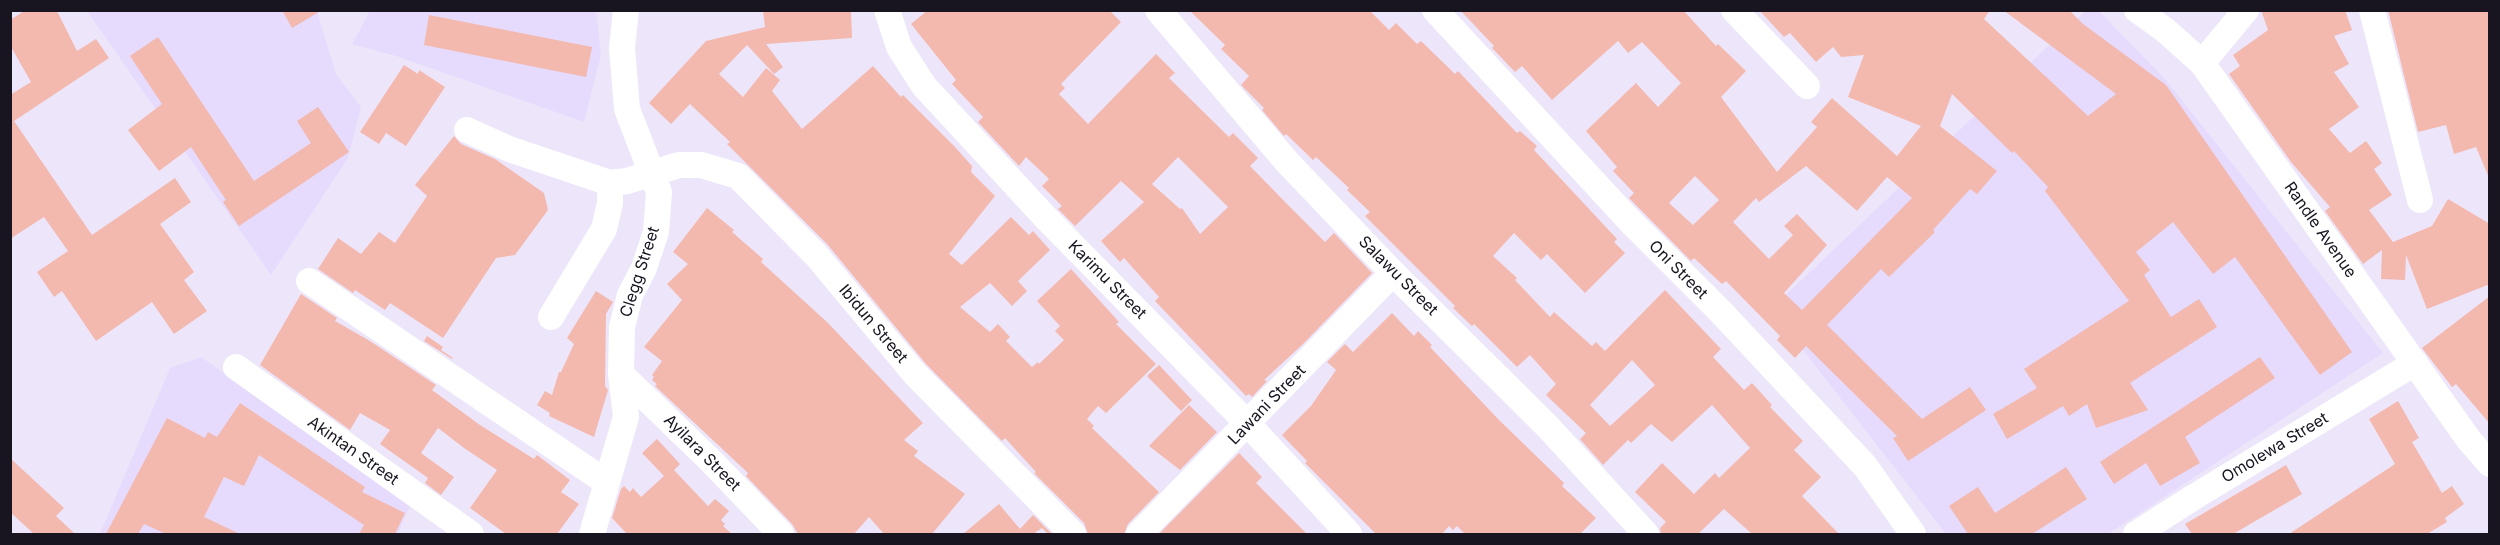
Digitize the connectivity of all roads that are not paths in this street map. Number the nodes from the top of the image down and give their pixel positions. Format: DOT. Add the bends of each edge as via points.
graph roads {
  1 [pos="626,10"];
  2 [pos="887,10"];
  3 [pos="1158,10"];
  4 [pos="1436,10"];
  5 [pos="1734,10"];
  6 [pos="2137,10"];
  7 [pos="2246,10"];
  8 [pos="2372,10"];
  9 [pos="2202,63"];
  10 [pos="1807,86"];
  11 [pos="467,130"];
  12 [pos="652,174"];
  13 [pos="610,183"];
  14 [pos="2420,200"];
  15 [pos="1393,273"];
  16 [pos="309,281"];
  17 [pos="551,317"];
  18 [pos="2415,363"];
  19 [pos="236,367"];
  20 [pos="621,374"];
  21 [pos="1248,424"];
  22 [pos="2490,464"];
  23 [pos="606,482"];
  24 [pos="471,534"];
  25 [pos="592,534"];
  26 [pos="782,534"];
  27 [pos="1073,534"];
  28 [pos="1139,534"];
  29 [pos="1350,534"];
  30 [pos="1646,534"];
  31 [pos="1913,534"];
  32 [pos="2136,534"];
  1 -- 12 [label="street, Clegg Street" via="622,48 627,109"];
  2 -- 21 [label="street, Karimu Street" via="899,47 924,86 1046,218"];
  3 -- 15 [label="street, Salawu Street" via="1288,163"];
  4 -- 31 [label="street, Oni Street" via="1629,220 1858,458"];
  5 -- 10 [label="street"];
  6 -- 9 [label="street, Randle Avenue"];
  7 -- 9 [label="street"];
  8 -- 14 [label="street"];
  9 -- 18 [label="street, Randle Avenue"];
  11 -- 13 [label="street" via="509,149"];
  12 -- 13 [label="street, Ibidun Street"];
  12 -- 20 [label="street, Clegg Street" via="659,192 656,232 622,327"];
  12 -- 27 [label="street, Ibidun Street" via="679,165 700,165 738,176 816,255 915,374"];
  13 -- 17 [label="street" via="604,229"];
  15 -- 21 [label="street, Lawani Street"];
  15 -- 30 [label="street, Salawu Street" via="1548,427"];
  16 -- 23 [label="street"];
  18 -- 22 [label="street, Randle Avenue"];
  18 -- 32 [label="street, Omolewa Street"];
  19 -- 24 [label="street, Akintan Street"];
  20 -- 23 [label="street, Clegg Street" via="626,417"];
  20 -- 26 [label="street, Ayilara Street"];
  21 -- 28 [label="street, Lawani Street"];
  21 -- 29 [label="street, Karimu Street"];
  23 -- 25 [label="street, Clegg Street"];
}
